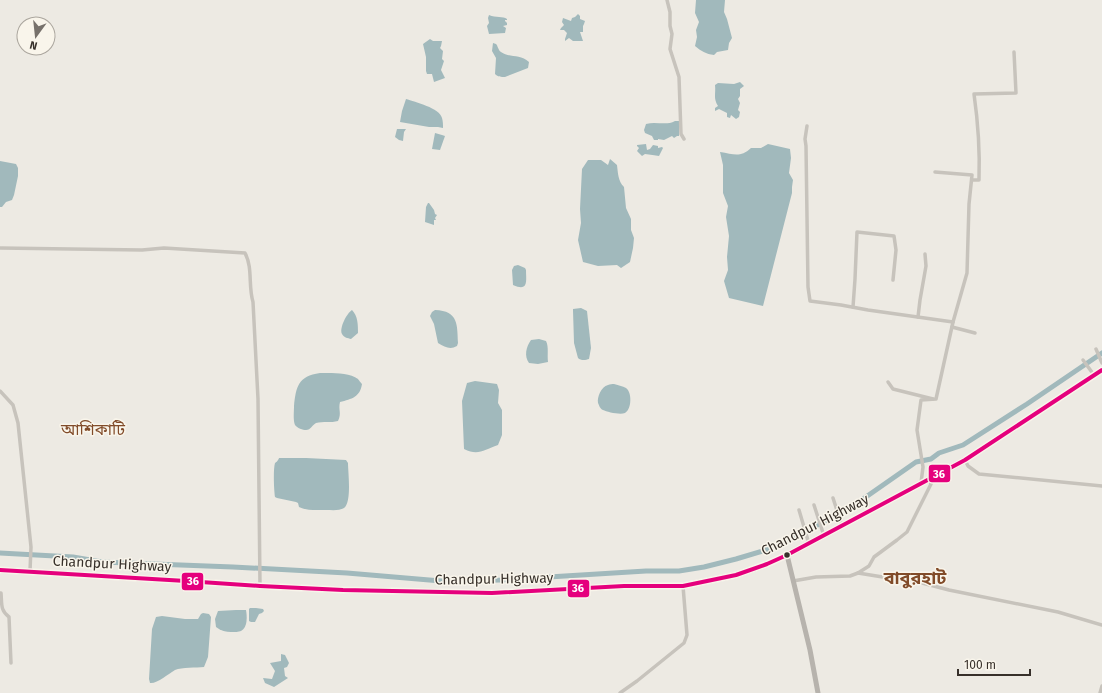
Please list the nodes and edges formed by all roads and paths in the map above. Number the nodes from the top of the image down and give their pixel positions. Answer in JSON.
{"nodes":[{"id":1,"x":667,"y":0,"type":"edge"},
{"id":2,"x":1014,"y":52,"type":"dead end"},
{"id":3,"x":807,"y":126,"type":"dead end"},
{"id":4,"x":684,"y":139,"type":"dead end"},
{"id":5,"x":935,"y":172,"type":"dead end"},
{"id":6,"x":972,"y":180,"type":"junction"},
{"id":7,"x":0,"y":248,"type":"edge"},
{"id":8,"x":925,"y":254,"type":"dead end"},
{"id":9,"x":893,"y":280,"type":"dead end"},
{"id":10,"x":853,"y":307,"type":"junction"},
{"id":11,"x":918,"y":317,"type":"junction"},
{"id":12,"x":953,"y":322,"type":"junction"},
{"id":13,"x":952,"y":327,"type":"junction"},
{"id":14,"x":975,"y":333,"type":"dead end"},
{"id":15,"x":1096,"y":349,"type":"dead end"},
{"id":16,"x":1083,"y":360,"type":"dead end"},
{"id":17,"x":1101,"y":362,"type":"edge"},
{"id":18,"x":1102,"y":370,"type":"edge"},
{"id":19,"x":1094,"y":375,"type":"junction"},
{"id":20,"x":888,"y":382,"type":"dead end"},
{"id":21,"x":0,"y":390,"type":"edge"},
{"id":22,"x":936,"y":400,"type":"junction"},
{"id":23,"x":965,"y":460,"type":"junction"},
{"id":24,"x":929,"y":479,"type":"junction"},
{"id":25,"x":921,"y":484,"type":"junction"},
{"id":26,"x":1102,"y":486,"type":"edge"},
{"id":27,"x":833,"y":498,"type":"dead end"},
{"id":28,"x":814,"y":505,"type":"dead end"},
{"id":29,"x":799,"y":510,"type":"dead end"},
{"id":30,"x":842,"y":526,"type":"junction"},
{"id":31,"x":824,"y":536,"type":"junction"},
{"id":32,"x":808,"y":544,"type":"junction"},
{"id":33,"x":787,"y":555,"type":"junction"},
{"id":34,"x":0,"y":570,"type":"edge"},
{"id":35,"x":30,"y":571,"type":"junction"},
{"id":36,"x":858,"y":573,"type":"junction"},
{"id":37,"x":793,"y":581,"type":"junction"},
{"id":38,"x":260,"y":586,"type":"junction"},
{"id":39,"x":683,"y":586,"type":"junction"},
{"id":40,"x":0,"y":593,"type":"edge"},
{"id":41,"x":1102,"y":625,"type":"edge"},
{"id":42,"x":11,"y":663,"type":"dead end"},
{"id":43,"x":1102,"y":686,"type":"edge"},
{"id":44,"x":620,"y":693,"type":"edge"},
{"id":45,"x":818,"y":693,"type":"edge"},
{"id":46,"x":1100,"y":693,"type":"edge"}],
"edges":[{"from":1,"to":4,"type":"street"},
{"from":2,"to":6,"type":"street"},
{"from":3,"to":10,"type":"street"},
{"from":5,"to":6,"type":"street"},
{"from":6,"to":12,"type":"street"},
{"from":7,"to":38,"type":"street"},
{"from":8,"to":11,"type":"street"},
{"from":9,"to":10,"type":"street"},
{"from":10,"to":11,"type":"street"},
{"from":11,"to":12,"type":"street"},
{"from":12,"to":13,"type":"street"},
{"from":13,"to":14,"type":"street"},
{"from":13,"to":22,"type":"street"},
{"from":15,"to":17,"type":"street"},
{"from":16,"to":19,"type":"street"},
{"from":18,"to":19,"type":"main road","name":"Chandpur Highway"},
{"from":19,"to":23,"type":"main road","name":"Chandpur Highway"},
{"from":20,"to":22,"type":"street"},
{"from":21,"to":35,"type":"street"},
{"from":22,"to":25,"type":"street"},
{"from":23,"to":24,"type":"main road","name":"Chandpur Highway"},
{"from":23,"to":26,"type":"street"},
{"from":24,"to":25,"type":"main road","name":"Chandpur Highway"},
{"from":24,"to":36,"type":"street"},
{"from":25,"to":30,"type":"main road","name":"Chandpur Highway"},
{"from":27,"to":30,"type":"street"},
{"from":28,"to":31,"type":"street"},
{"from":29,"to":32,"type":"street"},
{"from":30,"to":31,"type":"main road","name":"Chandpur Highway"},
{"from":31,"to":32,"type":"main road","name":"Chandpur Highway"},
{"from":32,"to":33,"type":"main road","name":"Chandpur Highway"},
{"from":33,"to":37,"type":"main road"},
{"from":33,"to":39,"type":"main road","name":"Chandpur Highway"},
{"from":34,"to":35,"type":"main road","name":"Chandpur Highway"},
{"from":35,"to":38,"type":"main road","name":"Chandpur Highway"},
{"from":36,"to":37,"type":"street"},
{"from":36,"to":41,"type":"street"},
{"from":37,"to":45,"type":"main road"},
{"from":38,"to":39,"type":"main road","name":"Chandpur Highway"},
{"from":39,"to":44,"type":"street"},
{"from":40,"to":42,"type":"street"},
{"from":43,"to":46,"type":"street"}]}
